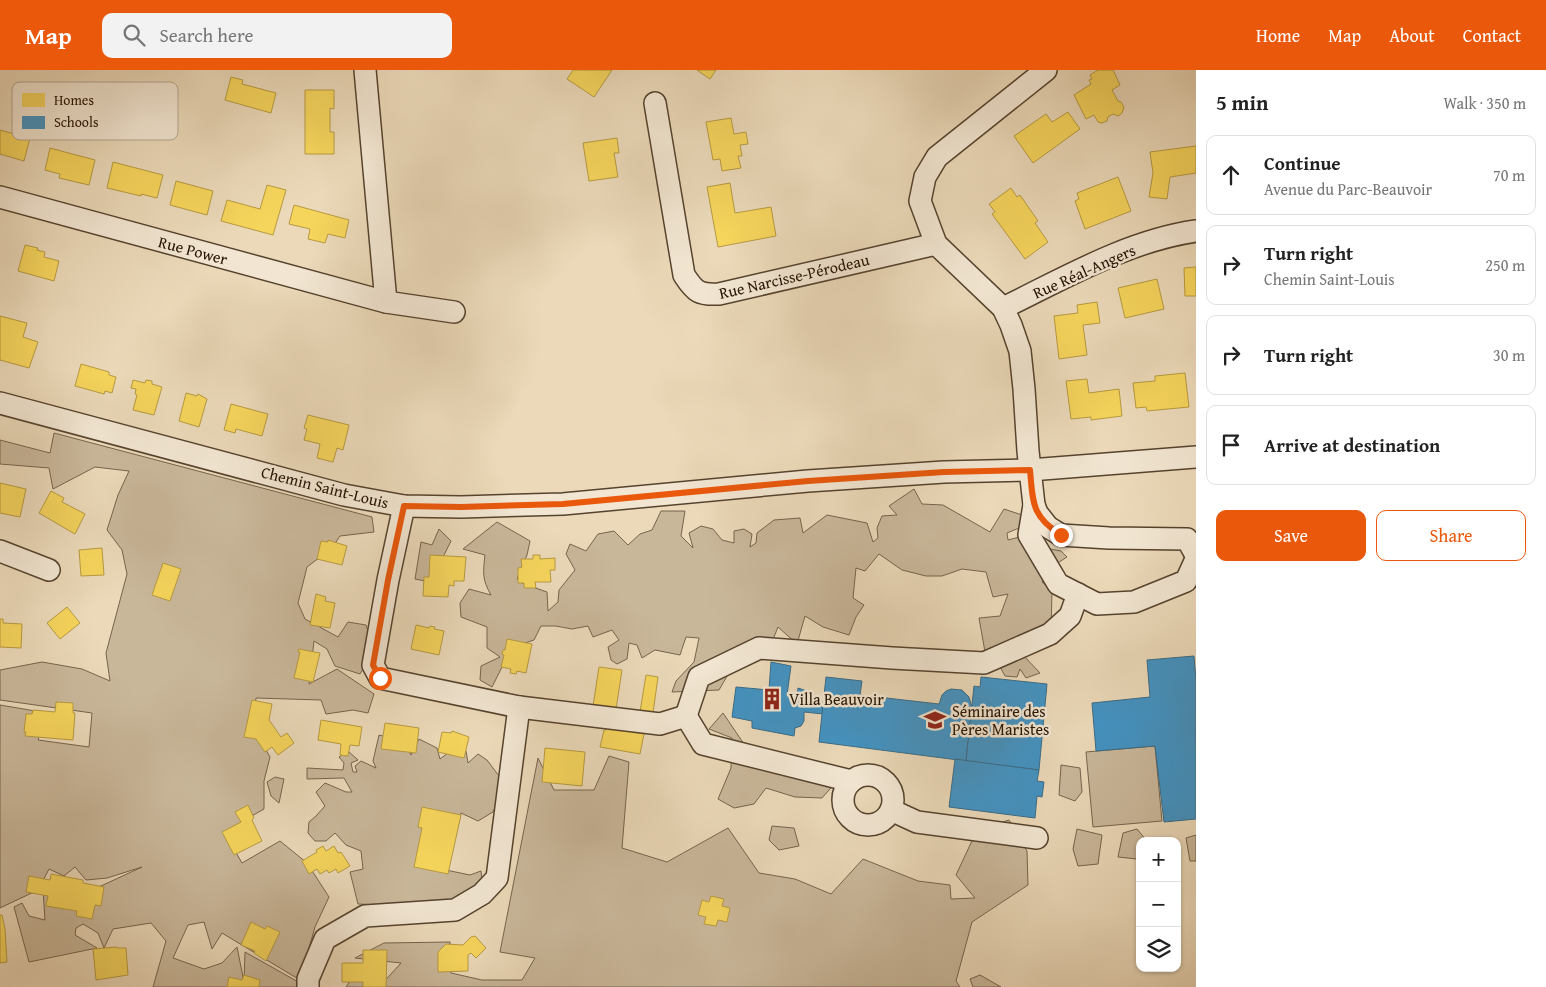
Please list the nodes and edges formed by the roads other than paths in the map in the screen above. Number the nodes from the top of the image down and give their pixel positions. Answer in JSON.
{"nodes":[{"id":1,"x":365,"y":70,"type":"edge"},
{"id":2,"x":1046,"y":70,"type":"edge"},
{"id":3,"x":655,"y":103,"type":"dead end"},
{"id":4,"x":0,"y":197,"type":"edge"},
{"id":5,"x":1196,"y":231,"type":"edge"},
{"id":6,"x":936,"y":244,"type":"junction"},
{"id":7,"x":386,"y":302,"type":"junction"},
{"id":8,"x":1003,"y":308,"type":"junction"},
{"id":9,"x":454,"y":312,"type":"dead end"},
{"id":10,"x":0,"y":403,"type":"edge"},
{"id":11,"x":1196,"y":457,"type":"edge"},
{"id":12,"x":1030,"y":470,"type":"junction"},
{"id":13,"x":1034,"y":505,"type":"junction"},
{"id":14,"x":404,"y":506,"type":"junction"},
{"id":15,"x":0,"y":551,"type":"edge"},
{"id":16,"x":1196,"y":557,"type":"edge"},
{"id":17,"x":49,"y":570,"type":"dead end"},
{"id":18,"x":1078,"y":594,"type":"junction"},
{"id":19,"x":519,"y":707,"type":"junction"},
{"id":20,"x":686,"y":716,"type":"junction"},
{"id":21,"x":851,"y":781,"type":"junction"},
{"id":22,"x":890,"y":810,"type":"junction"},
{"id":23,"x":1037,"y":838,"type":"dead end"},
{"id":24,"x":308,"y":987,"type":"edge"}],
"edges":[{"from":1,"to":7,"type":"street"},
{"from":2,"to":6,"type":"street"},
{"from":3,"to":6,"type":"street","name":"Rue Narcisse-Pérodeau"},
{"from":4,"to":7,"type":"street","name":"Rue Power"},
{"from":5,"to":8,"type":"street","name":"Rue Réal-Angers"},
{"from":6,"to":8,"type":"street"},
{"from":7,"to":9,"type":"street","name":"Rue Power"},
{"from":8,"to":12,"type":"street"},
{"from":10,"to":14,"type":"street","name":"Chemin Saint-Louis"},
{"from":11,"to":12,"type":"street","name":"Chemin Saint-Louis"},
{"from":12,"to":13,"type":"street"},
{"from":12,"to":14,"type":"street","name":"Chemin Saint-Louis"},
{"from":13,"to":16,"type":"street"},
{"from":13,"to":18,"type":"street"},
{"from":14,"to":19,"type":"street"},
{"from":15,"to":17,"type":"street"},
{"from":16,"to":18,"type":"street"},
{"from":18,"to":20,"type":"street"},
{"from":19,"to":20,"type":"street"},
{"from":19,"to":24,"type":"street"},
{"from":20,"to":21,"type":"street"},
{"from":21,"to":22,"type":"street"},
{"from":21,"to":22,"type":"street"},
{"from":22,"to":23,"type":"street"}]}
